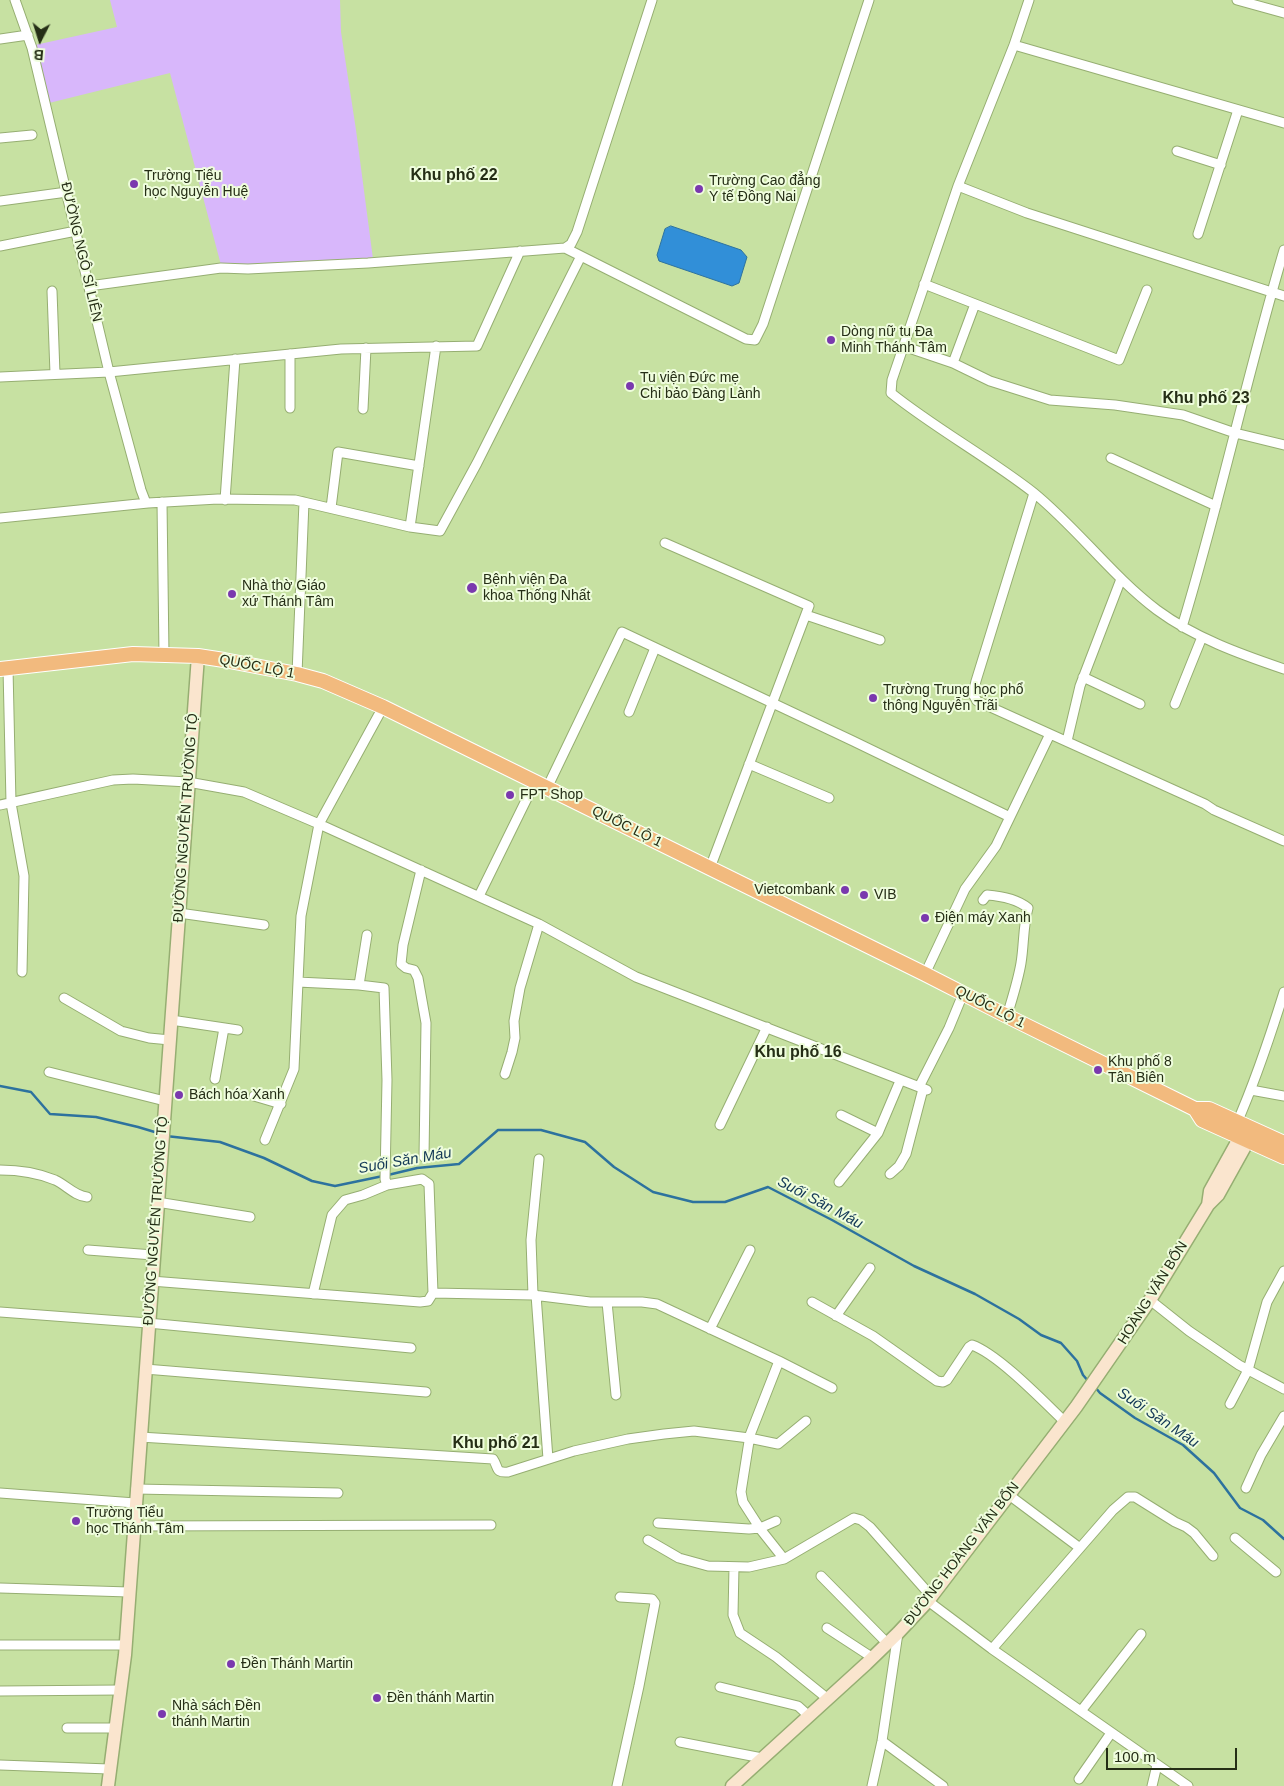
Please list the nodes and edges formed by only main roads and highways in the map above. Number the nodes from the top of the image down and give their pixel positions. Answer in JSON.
{"nodes":[{"id":1,"x":198,"y":656,"type":"junction"},
{"id":2,"x":4,"y":669,"type":"edge"},
{"id":3,"x":1242,"y":1131,"type":"junction"},
{"id":4,"x":1284,"y":1143,"type":"edge"},
{"id":5,"x":1284,"y":1156,"type":"edge"},
{"id":6,"x":1092,"y":1385,"type":"joint"},
{"id":7,"x":108,"y":1786,"type":"edge"},
{"id":8,"x":732,"y":1786,"type":"edge"}],
"edges":[{"from":1,"to":2,"type":"highway","name":"QUỐC LỘ 1"},
{"from":1,"to":3,"type":"highway","name":"QUỐC LỘ 1"},
{"from":1,"to":7,"type":"main road","name":"ĐƯỜNG NGUYỄN TRƯỜNG TỘ"},
{"from":3,"to":4,"type":"highway","name":"QUỐC LỘ 1"},
{"from":3,"to":5,"type":"highway","name":"QUỐC LỘ 1"},
{"from":3,"to":6,"type":"main road","name":"HOÀNG VĂN BỔN"},
{"from":6,"to":8,"type":"main road","name":"ĐƯỜNG HOÀNG VĂN BỔN"}]}
